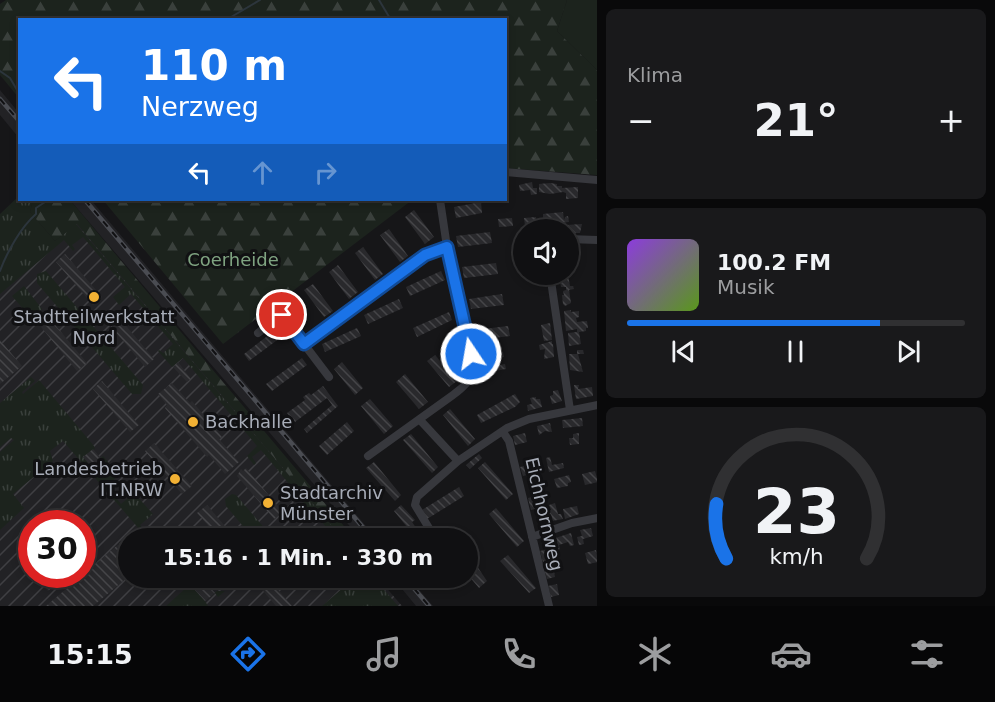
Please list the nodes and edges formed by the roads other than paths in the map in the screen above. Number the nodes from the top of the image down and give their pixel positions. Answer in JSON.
{"nodes":[{"id":1,"x":507,"y":172,"type":"edge"},
{"id":2,"x":597,"y":180,"type":"edge"},
{"id":3,"x":440,"y":201,"type":"edge"},
{"id":4,"x":579,"y":239,"type":"edge"},
{"id":5,"x":597,"y":240,"type":"edge"},
{"id":6,"x":447,"y":247,"type":"junction"},
{"id":7,"x":552,"y":285,"type":"edge"},
{"id":8,"x":258,"y":333,"type":"dead end"},
{"id":9,"x":304,"y":344,"type":"junction"},
{"id":10,"x":329,"y":377,"type":"dead end"},
{"id":11,"x":597,"y":405,"type":"edge"},
{"id":12,"x":570,"y":410,"type":"junction"},
{"id":13,"x":420,"y":420,"type":"junction"},
{"id":14,"x":503,"y":432,"type":"junction"},
{"id":15,"x":368,"y":456,"type":"dead end"},
{"id":16,"x":458,"y":461,"type":"junction"},
{"id":17,"x":597,"y":518,"type":"edge"},
{"id":18,"x":429,"y":528,"type":"edge"},
{"id":19,"x":532,"y":537,"type":"junction"},
{"id":20,"x":549,"y":606,"type":"edge"}],
"edges":[{"from":1,"to":2,"type":"street"},
{"from":3,"to":6,"type":"street"},
{"from":4,"to":5,"type":"street"},
{"from":6,"to":9,"type":"street"},
{"from":6,"to":13,"type":"street"},
{"from":7,"to":12,"type":"street"},
{"from":8,"to":9,"type":"street"},
{"from":9,"to":10,"type":"street"},
{"from":11,"to":12,"type":"street"},
{"from":12,"to":14,"type":"street"},
{"from":13,"to":15,"type":"street"},
{"from":13,"to":16,"type":"street"},
{"from":14,"to":16,"type":"street"},
{"from":14,"to":19,"type":"street","name":"Eichhornweg"},
{"from":16,"to":18,"type":"street"},
{"from":17,"to":19,"type":"street"},
{"from":19,"to":20,"type":"street","name":"Eichhornweg"}]}
